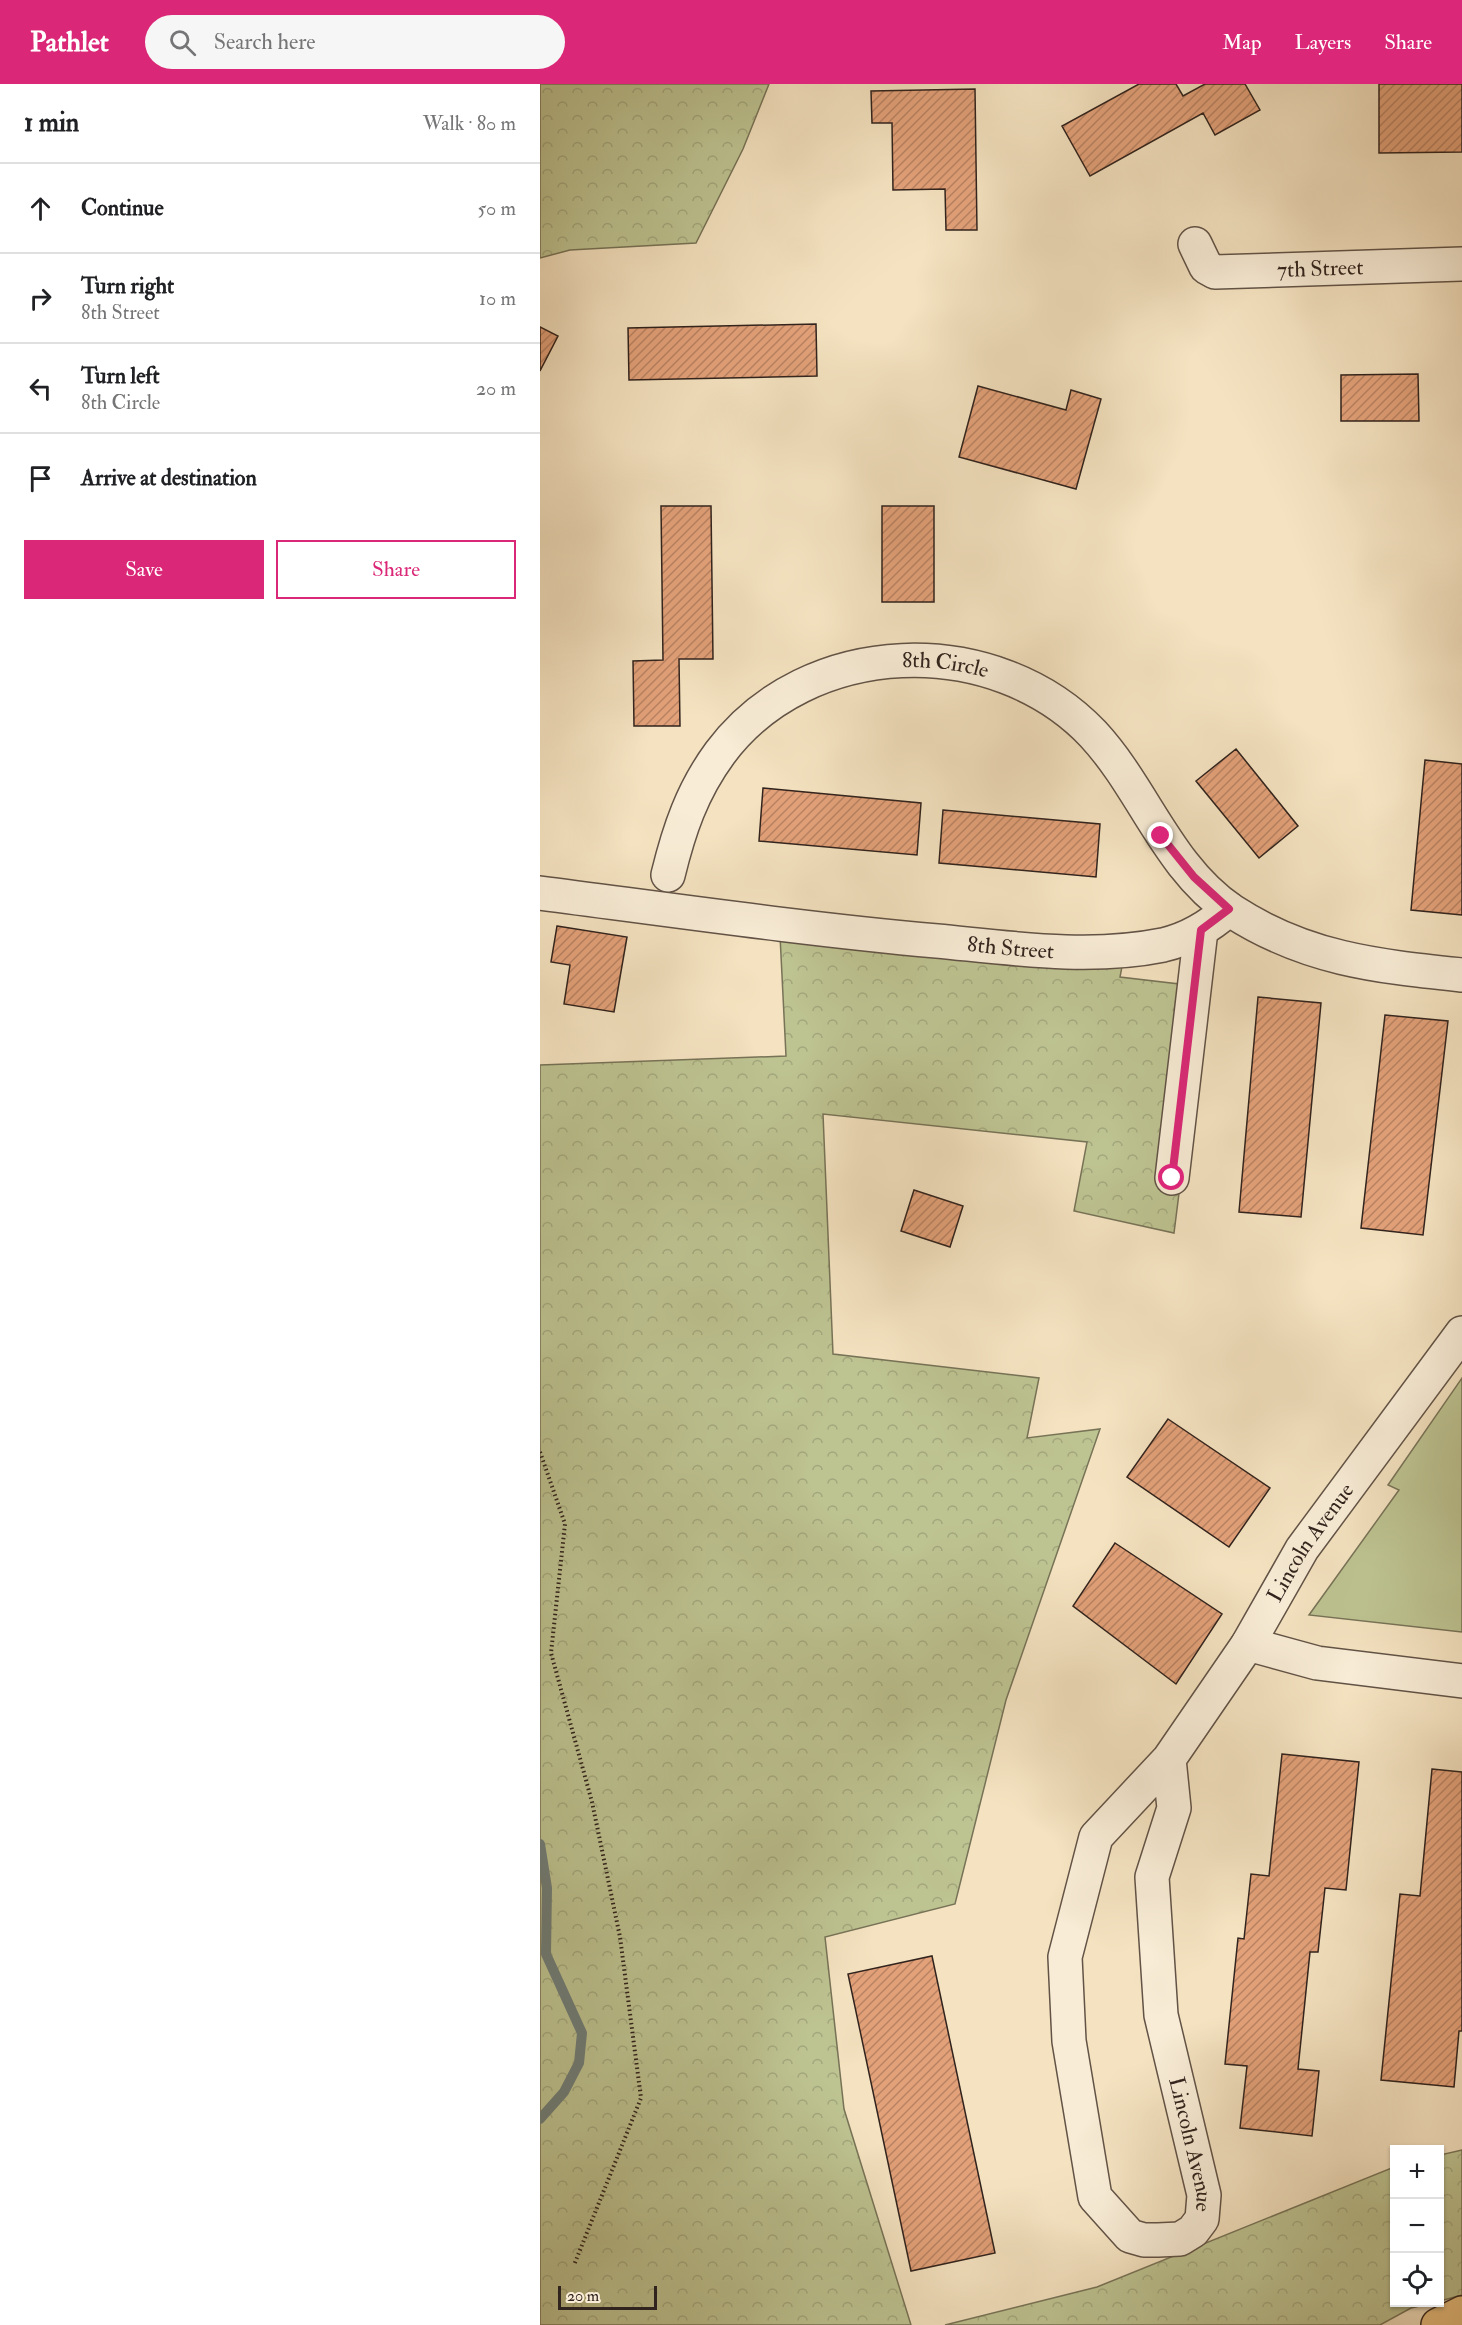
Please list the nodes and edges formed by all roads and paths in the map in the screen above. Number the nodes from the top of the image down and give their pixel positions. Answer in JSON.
{"nodes":[{"id":1,"x":1195,"y":244,"type":"dead end"},
{"id":2,"x":1462,"y":264,"type":"edge"},
{"id":3,"x":668,"y":875,"type":"dead end"},
{"id":4,"x":540,"y":893,"type":"edge"},
{"id":5,"x":1229,"y":909,"type":"junction"},
{"id":6,"x":1201,"y":930,"type":"junction"},
{"id":7,"x":1462,"y":975,"type":"edge"},
{"id":8,"x":1172,"y":1178,"type":"dead end"},
{"id":9,"x":1462,"y":1333,"type":"edge"},
{"id":10,"x":540,"y":1452,"type":"edge"},
{"id":11,"x":1248,"y":1644,"type":"junction"},
{"id":12,"x":1462,"y":1681,"type":"edge"},
{"id":13,"x":1169,"y":1759,"type":"junction"},
{"id":14,"x":574,"y":2265,"type":"dead end"},
{"id":15,"x":1462,"y":2313,"type":"edge"},
{"id":16,"x":1438,"y":2325,"type":"edge"}],
"edges":[{"from":1,"to":2,"type":"street","name":"7th Street"},
{"from":3,"to":5,"type":"street","name":"8th Circle"},
{"from":4,"to":6,"type":"street","name":"8th Street"},
{"from":5,"to":6,"type":"street","name":"8th Street"},
{"from":5,"to":7,"type":"street"},
{"from":6,"to":8,"type":"street"},
{"from":9,"to":11,"type":"street","name":"Lincoln Avenue"},
{"from":10,"to":14,"type":"path"},
{"from":11,"to":12,"type":"street"},
{"from":11,"to":13,"type":"street","name":"Lincoln Avenue"},
{"from":13,"to":13,"type":"street","name":"Lincoln Avenue"},
{"from":15,"to":16,"type":"highway"}]}
